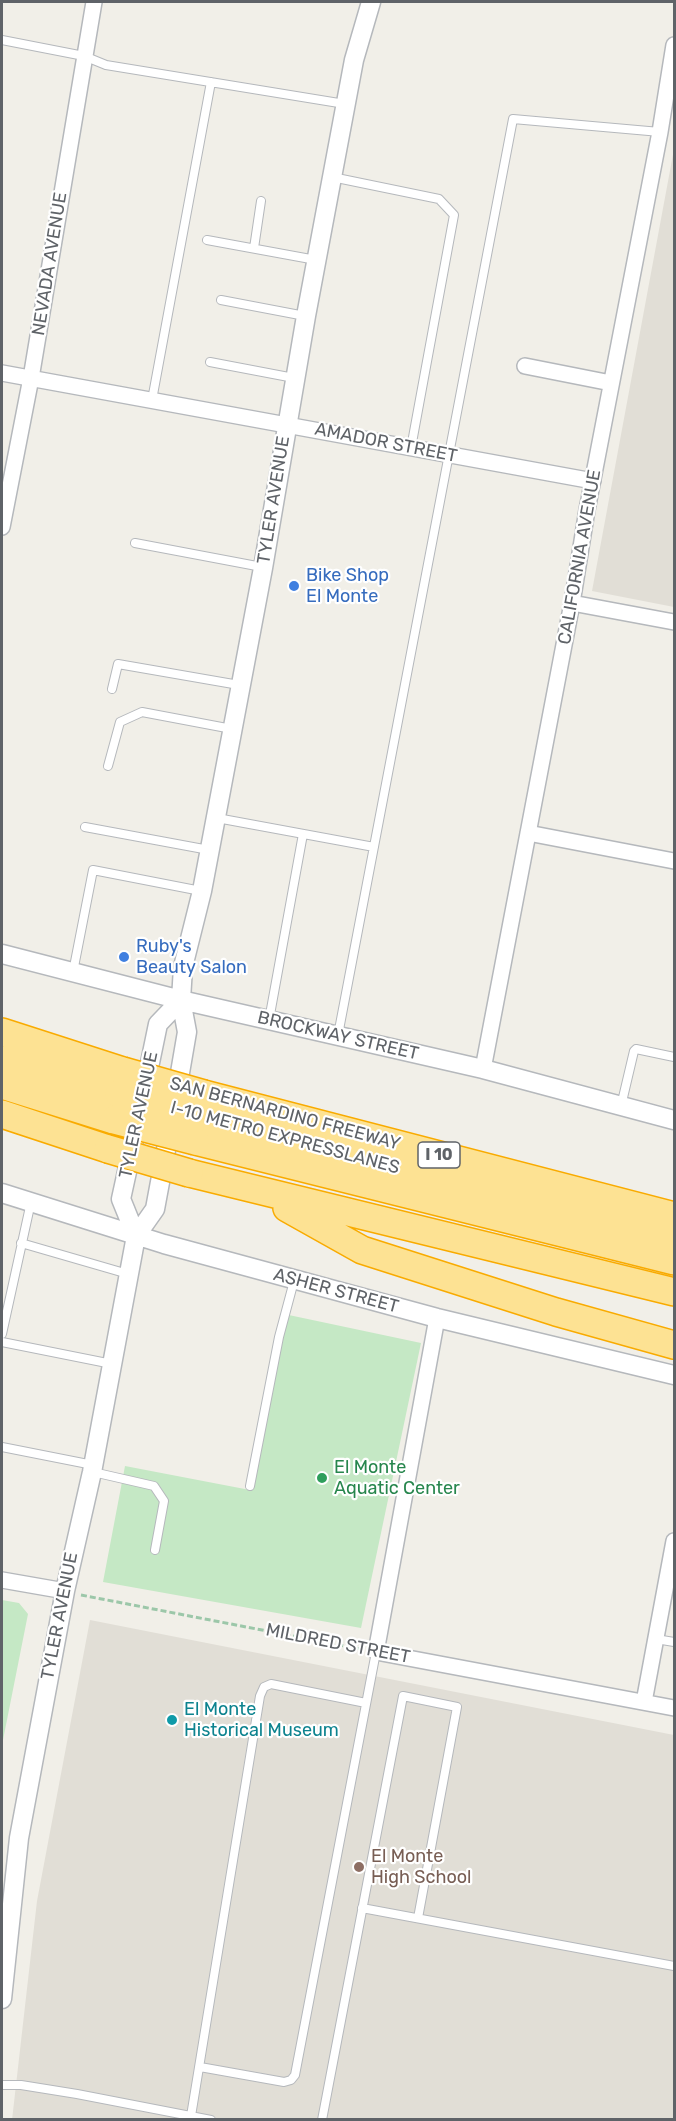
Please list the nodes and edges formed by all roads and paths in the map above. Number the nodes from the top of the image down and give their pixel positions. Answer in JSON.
{"nodes":[{"id":1,"x":94,"y":2,"type":"edge"},
{"id":2,"x":371,"y":2,"type":"edge"},
{"id":3,"x":2,"y":40,"type":"edge"},
{"id":4,"x":675,"y":45,"type":"edge"},
{"id":5,"x":84,"y":56,"type":"junction"},
{"id":6,"x":211,"y":82,"type":"junction"},
{"id":7,"x":345,"y":104,"type":"junction"},
{"id":8,"x":660,"y":132,"type":"junction"},
{"id":9,"x":332,"y":177,"type":"junction"},
{"id":10,"x":261,"y":201,"type":"dead end"},
{"id":11,"x":207,"y":240,"type":"dead end"},
{"id":12,"x":254,"y":248,"type":"junction"},
{"id":13,"x":316,"y":260,"type":"junction"},
{"id":14,"x":221,"y":300,"type":"dead end"},
{"id":15,"x":306,"y":316,"type":"junction"},
{"id":16,"x":210,"y":362,"type":"dead end"},
{"id":17,"x":525,"y":366,"type":"dead end"},
{"id":18,"x":2,"y":373,"type":"edge"},
{"id":19,"x":31,"y":378,"type":"junction"},
{"id":20,"x":296,"y":378,"type":"junction"},
{"id":21,"x":611,"y":383,"type":"junction"},
{"id":22,"x":152,"y":400,"type":"junction"},
{"id":23,"x":287,"y":425,"type":"junction"},
{"id":24,"x":411,"y":448,"type":"junction"},
{"id":25,"x":448,"y":455,"type":"junction"},
{"id":26,"x":593,"y":481,"type":"junction"},
{"id":27,"x":2,"y":527,"type":"edge"},
{"id":28,"x":135,"y":543,"type":"dead end"},
{"id":29,"x":263,"y":568,"type":"junction"},
{"id":30,"x":572,"y":603,"type":"junction"},
{"id":31,"x":675,"y":622,"type":"edge"},
{"id":32,"x":241,"y":685,"type":"junction"},
{"id":33,"x":112,"y":689,"type":"dead end"},
{"id":34,"x":232,"y":729,"type":"junction"},
{"id":35,"x":108,"y":766,"type":"dead end"},
{"id":36,"x":216,"y":818,"type":"junction"},
{"id":37,"x":85,"y":827,"type":"dead end"},
{"id":38,"x":528,"y":833,"type":"junction"},
{"id":39,"x":303,"y":834,"type":"junction"},
{"id":40,"x":374,"y":847,"type":"junction"},
{"id":41,"x":209,"y":850,"type":"junction"},
{"id":42,"x":675,"y":861,"type":"edge"},
{"id":43,"x":202,"y":891,"type":"junction"},
{"id":44,"x":2,"y":954,"type":"edge"},
{"id":45,"x":73,"y":974,"type":"junction"},
{"id":46,"x":181,"y":1000,"type":"junction"},
{"id":47,"x":269,"y":1020,"type":"junction"},
{"id":48,"x":2,"y":1032,"type":"edge"},
{"id":49,"x":338,"y":1035,"type":"junction"},
{"id":50,"x":675,"y":1056,"type":"edge"},
{"id":51,"x":2,"y":1059,"type":"edge"},
{"id":52,"x":483,"y":1069,"type":"junction"},
{"id":53,"x":2,"y":1085,"type":"edge"},
{"id":54,"x":118,"y":1095,"type":"junction"},
{"id":55,"x":621,"y":1106,"type":"junction"},
{"id":56,"x":2,"y":1114,"type":"edge"},
{"id":57,"x":199,"y":1117,"type":"junction"},
{"id":58,"x":675,"y":1120,"type":"edge"},
{"id":59,"x":257,"y":1191,"type":"junction"},
{"id":60,"x":2,"y":1192,"type":"edge"},
{"id":61,"x":31,"y":1202,"type":"junction"},
{"id":62,"x":675,"y":1216,"type":"edge"},
{"id":63,"x":136,"y":1236,"type":"junction"},
{"id":64,"x":675,"y":1238,"type":"edge"},
{"id":65,"x":21,"y":1243,"type":"junction"},
{"id":66,"x":675,"y":1262,"type":"edge"},
{"id":67,"x":129,"y":1274,"type":"junction"},
{"id":68,"x":294,"y":1279,"type":"junction"},
{"id":69,"x":675,"y":1293,"type":"edge"},
{"id":70,"x":437,"y":1318,"type":"junction"},
{"id":71,"x":2,"y":1334,"type":"edge"},
{"id":72,"x":2,"y":1342,"type":"edge"},
{"id":73,"x":675,"y":1345,"type":"edge"},
{"id":74,"x":112,"y":1364,"type":"junction"},
{"id":75,"x":675,"y":1375,"type":"edge"},
{"id":76,"x":2,"y":1448,"type":"edge"},
{"id":77,"x":92,"y":1468,"type":"junction"},
{"id":78,"x":250,"y":1486,"type":"dead end"},
{"id":79,"x":675,"y":1541,"type":"edge"},
{"id":80,"x":155,"y":1550,"type":"dead end"},
{"id":81,"x":2,"y":1580,"type":"edge"},
{"id":82,"x":65,"y":1591,"type":"junction"},
{"id":83,"x":656,"y":1639,"type":"junction"},
{"id":84,"x":675,"y":1642,"type":"edge"},
{"id":85,"x":376,"y":1652,"type":"junction"},
{"id":86,"x":644,"y":1702,"type":"junction"},
{"id":87,"x":366,"y":1703,"type":"junction"},
{"id":88,"x":675,"y":1708,"type":"edge"},
{"id":89,"x":362,"y":1908,"type":"junction"},
{"id":90,"x":418,"y":1918,"type":"junction"},
{"id":91,"x":675,"y":1966,"type":"edge"},
{"id":92,"x":2,"y":1999,"type":"edge"},
{"id":93,"x":200,"y":2067,"type":"junction"},
{"id":94,"x":2,"y":2085,"type":"edge"},
{"id":95,"x":191,"y":2116,"type":"junction"},
{"id":96,"x":211,"y":2120,"type":"edge"},
{"id":97,"x":322,"y":2120,"type":"edge"}],
"edges":[{"from":1,"to":5,"type":"street","name":"NEVADA AVENUE"},
{"from":2,"to":7,"type":"street","name":"TYLER AVENUE"},
{"from":3,"to":5,"type":"lane"},
{"from":4,"to":8,"type":"street","name":"CALIFORNIA AVENUE"},
{"from":5,"to":6,"type":"lane"},
{"from":5,"to":19,"type":"street","name":"NEVADA AVENUE"},
{"from":6,"to":7,"type":"lane"},
{"from":6,"to":22,"type":"lane"},
{"from":7,"to":9,"type":"street","name":"TYLER AVENUE"},
{"from":8,"to":21,"type":"street","name":"CALIFORNIA AVENUE"},
{"from":8,"to":25,"type":"lane"},
{"from":9,"to":13,"type":"street","name":"TYLER AVENUE"},
{"from":9,"to":24,"type":"lane"},
{"from":10,"to":12,"type":"lane"},
{"from":11,"to":12,"type":"lane"},
{"from":12,"to":13,"type":"lane"},
{"from":13,"to":15,"type":"street","name":"TYLER AVENUE"},
{"from":14,"to":15,"type":"lane"},
{"from":15,"to":20,"type":"street","name":"TYLER AVENUE"},
{"from":16,"to":20,"type":"lane"},
{"from":17,"to":21,"type":"street"},
{"from":18,"to":19,"type":"street","name":"AMADOR STREET"},
{"from":19,"to":22,"type":"street","name":"AMADOR STREET"},
{"from":19,"to":27,"type":"street","name":"NEVADA AVENUE"},
{"from":20,"to":23,"type":"street","name":"TYLER AVENUE"},
{"from":21,"to":26,"type":"street","name":"CALIFORNIA AVENUE"},
{"from":22,"to":23,"type":"street","name":"AMADOR STREET"},
{"from":23,"to":24,"type":"street","name":"AMADOR STREET"},
{"from":23,"to":29,"type":"street","name":"TYLER AVENUE"},
{"from":24,"to":25,"type":"street","name":"AMADOR STREET"},
{"from":25,"to":26,"type":"street","name":"AMADOR STREET"},
{"from":25,"to":40,"type":"lane"},
{"from":26,"to":30,"type":"street","name":"CALIFORNIA AVENUE"},
{"from":28,"to":29,"type":"lane"},
{"from":29,"to":32,"type":"street","name":"TYLER AVENUE"},
{"from":30,"to":31,"type":"street"},
{"from":30,"to":38,"type":"street","name":"CALIFORNIA AVENUE"},
{"from":32,"to":33,"type":"lane"},
{"from":32,"to":34,"type":"street","name":"TYLER AVENUE"},
{"from":34,"to":35,"type":"lane"},
{"from":34,"to":36,"type":"street","name":"TYLER AVENUE"},
{"from":36,"to":39,"type":"lane"},
{"from":36,"to":41,"type":"street","name":"TYLER AVENUE"},
{"from":37,"to":41,"type":"lane"},
{"from":38,"to":42,"type":"street"},
{"from":38,"to":52,"type":"street","name":"CALIFORNIA AVENUE"},
{"from":39,"to":40,"type":"lane"},
{"from":39,"to":47,"type":"lane"},
{"from":40,"to":49,"type":"lane"},
{"from":41,"to":43,"type":"street","name":"TYLER AVENUE"},
{"from":43,"to":45,"type":"lane"},
{"from":43,"to":46,"type":"street","name":"TYLER AVENUE"},
{"from":44,"to":45,"type":"street","name":"BROCKWAY STREET"},
{"from":45,"to":46,"type":"street","name":"BROCKWAY STREET"},
{"from":46,"to":47,"type":"street","name":"BROCKWAY STREET"},
{"from":46,"to":63,"type":"street","name":"TYLER AVENUE"},
{"from":46,"to":63,"type":"street","name":"TYLER AVENUE"},
{"from":47,"to":49,"type":"street","name":"BROCKWAY STREET"},
{"from":48,"to":54,"type":"highway","name":"SAN BERNARDINO FREEWAY","number":"I 10"},
{"from":49,"to":52,"type":"street","name":"BROCKWAY STREET"},
{"from":50,"to":55,"type":"lane"},
{"from":51,"to":54,"type":"highway","name":"I-10 METRO EXPRESSLANES"},
{"from":52,"to":55,"type":"street","name":"BROCKWAY STREET"},
{"from":53,"to":54,"type":"highway","name":"I-10 METRO EXPRESSLANES"},
{"from":54,"to":57,"type":"highway","name":"SAN BERNARDINO FREEWAY","number":"I 10","bridge":true},
{"from":54,"to":57,"type":"highway","name":"I-10 METRO EXPRESSLANES","bridge":true},
{"from":55,"to":58,"type":"street","name":"BROCKWAY STREET"},
{"from":56,"to":59,"type":"highway","bridge":true},
{"from":57,"to":62,"type":"highway","name":"SAN BERNARDINO FREEWAY","number":"I 10"},
{"from":57,"to":64,"type":"highway","name":"I-10 METRO EXPRESSLANES"},
{"from":57,"to":66,"type":"highway","name":"I-10 METRO EXPRESSLANES"},
{"from":59,"to":69,"type":"highway"},
{"from":59,"to":73,"type":"highway"},
{"from":60,"to":61,"type":"street","name":"ASHER STREET"},
{"from":61,"to":63,"type":"street","name":"ASHER STREET"},
{"from":61,"to":65,"type":"lane"},
{"from":63,"to":67,"type":"street","name":"TYLER AVENUE"},
{"from":63,"to":68,"type":"street","name":"ASHER STREET"},
{"from":65,"to":67,"type":"lane"},
{"from":65,"to":71,"type":"lane"},
{"from":67,"to":74,"type":"street","name":"TYLER AVENUE"},
{"from":68,"to":70,"type":"street","name":"ASHER STREET"},
{"from":68,"to":78,"type":"lane"},
{"from":70,"to":75,"type":"street","name":"ASHER STREET"},
{"from":70,"to":85,"type":"street"},
{"from":72,"to":74,"type":"lane"},
{"from":74,"to":77,"type":"street","name":"TYLER AVENUE"},
{"from":76,"to":77,"type":"lane"},
{"from":77,"to":80,"type":"lane"},
{"from":77,"to":82,"type":"street","name":"TYLER AVENUE"},
{"from":79,"to":83,"type":"street"},
{"from":81,"to":82,"type":"street"},
{"from":82,"to":85,"type":"path","name":"MILDRED STREET"},
{"from":82,"to":92,"type":"street","name":"TYLER AVENUE"},
{"from":83,"to":84,"type":"lane"},
{"from":83,"to":86,"type":"street"},
{"from":85,"to":86,"type":"street","name":"MILDRED STREET"},
{"from":85,"to":87,"type":"lane"},
{"from":86,"to":88,"type":"street","name":"MILDRED STREET"},
{"from":87,"to":93,"type":"lane"},
{"from":87,"to":93,"type":"lane"},
{"from":89,"to":90,"type":"lane"},
{"from":89,"to":90,"type":"lane"},
{"from":89,"to":97,"type":"lane"},
{"from":90,"to":91,"type":"lane"},
{"from":93,"to":95,"type":"lane"},
{"from":94,"to":95,"type":"lane"},
{"from":95,"to":96,"type":"lane"}]}
